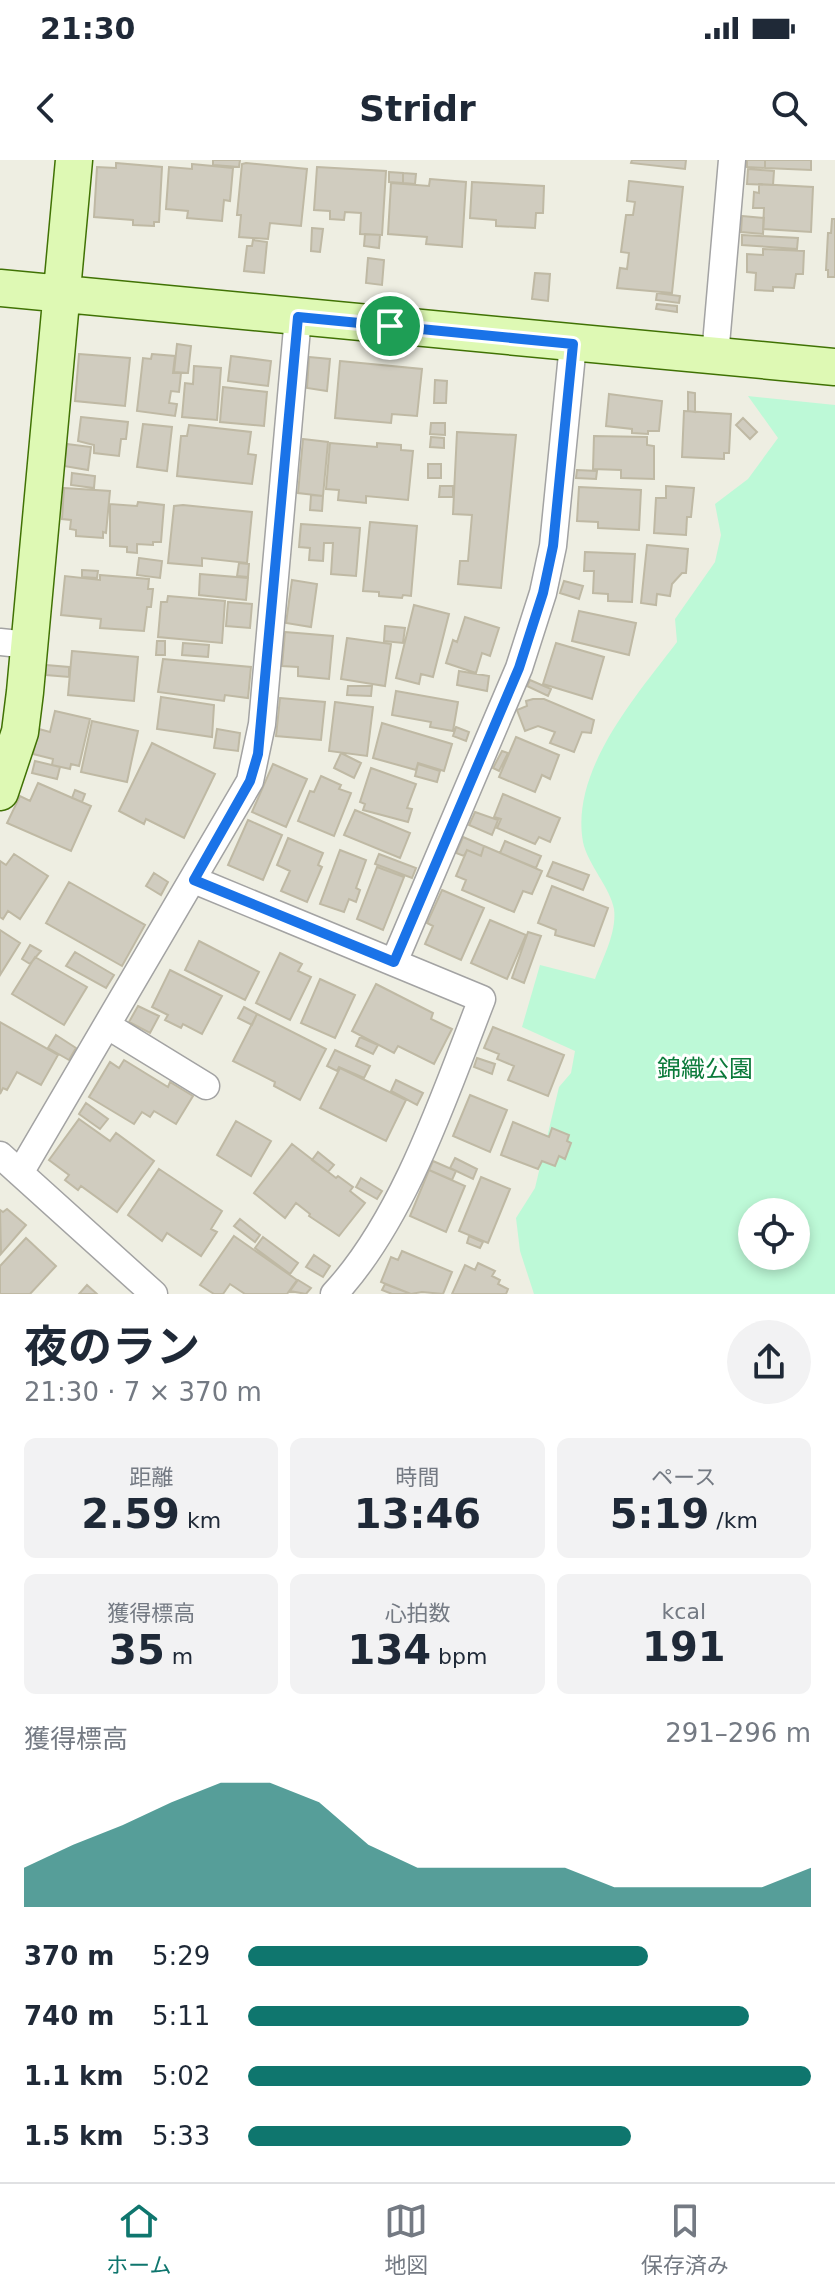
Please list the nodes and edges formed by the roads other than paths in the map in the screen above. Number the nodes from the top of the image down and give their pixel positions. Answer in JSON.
{"nodes":[{"id":1,"x":74,"y":160,"type":"edge"},
{"id":2,"x":732,"y":160,"type":"edge"},
{"id":3,"x":0,"y":288,"type":"edge"},
{"id":4,"x":61,"y":294,"type":"junction"},
{"id":5,"x":298,"y":317,"type":"junction"},
{"id":6,"x":573,"y":344,"type":"junction"},
{"id":7,"x":715,"y":356,"type":"junction"},
{"id":8,"x":835,"y":367,"type":"edge"},
{"id":9,"x":14,"y":643,"type":"edge"},
{"id":10,"x":0,"y":792,"type":"edge"},
{"id":11,"x":194,"y":880,"type":"junction"},
{"id":12,"x":394,"y":962,"type":"junction"},
{"id":13,"x":108,"y":1026,"type":"junction"},
{"id":14,"x":206,"y":1086,"type":"dead end"},
{"id":15,"x":0,"y":1155,"type":"edge"},
{"id":16,"x":20,"y":1173,"type":"junction"},
{"id":17,"x":343,"y":1292,"type":"edge"},
{"id":18,"x":154,"y":1294,"type":"edge"}],
"edges":[{"from":1,"to":4,"type":"street"},
{"from":2,"to":7,"type":"street"},
{"from":3,"to":4,"type":"street"},
{"from":4,"to":5,"type":"street"},
{"from":4,"to":9,"type":"street"},
{"from":5,"to":6,"type":"street"},
{"from":5,"to":11,"type":"street"},
{"from":6,"to":7,"type":"street"},
{"from":6,"to":12,"type":"street"},
{"from":7,"to":8,"type":"street"},
{"from":9,"to":10,"type":"street"},
{"from":11,"to":12,"type":"street"},
{"from":11,"to":13,"type":"street"},
{"from":12,"to":17,"type":"street"},
{"from":13,"to":14,"type":"street"},
{"from":13,"to":16,"type":"street"},
{"from":15,"to":16,"type":"street"},
{"from":16,"to":18,"type":"street"}]}
